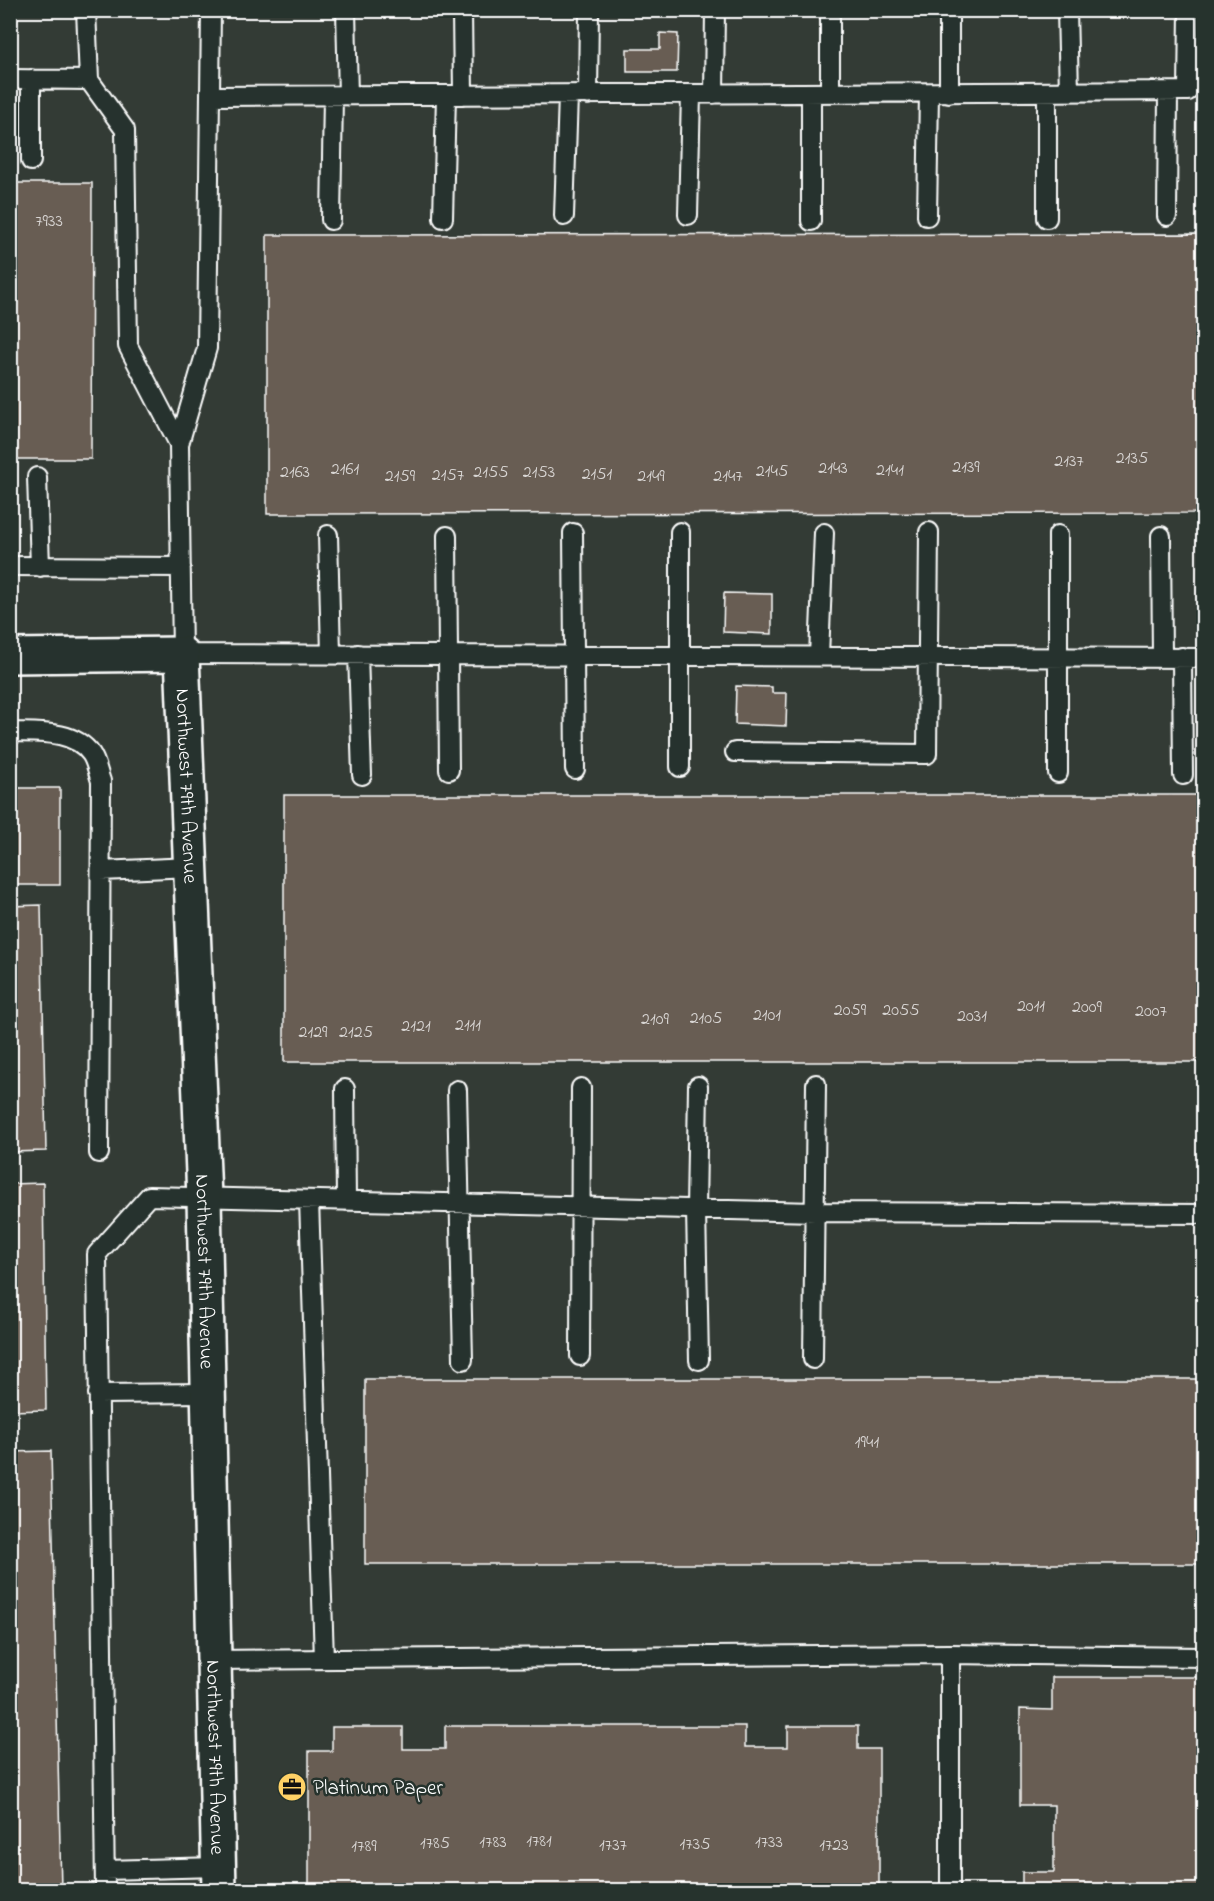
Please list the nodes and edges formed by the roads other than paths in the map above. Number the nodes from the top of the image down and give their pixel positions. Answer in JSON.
{"nodes":[{"id":1,"x":86,"y":10,"type":"edge"},
{"id":2,"x":211,"y":10,"type":"edge"},
{"id":3,"x":346,"y":10,"type":"edge"},
{"id":4,"x":462,"y":10,"type":"edge"},
{"id":5,"x":589,"y":10,"type":"edge"},
{"id":6,"x":715,"y":10,"type":"edge"},
{"id":7,"x":830,"y":10,"type":"edge"},
{"id":8,"x":949,"y":10,"type":"edge"},
{"id":9,"x":1067,"y":10,"type":"edge"},
{"id":10,"x":1189,"y":10,"type":"edge"},
{"id":11,"x":10,"y":79,"type":"edge"},
{"id":12,"x":31,"y":79,"type":"junction"},
{"id":13,"x":88,"y":80,"type":"junction"},
{"id":14,"x":1047,"y":92,"type":"junction"},
{"id":15,"x":1069,"y":92,"type":"junction"},
{"id":16,"x":1168,"y":92,"type":"junction"},
{"id":17,"x":1196,"y":92,"type":"edge"},
{"id":18,"x":811,"y":93,"type":"junction"},
{"id":19,"x":830,"y":93,"type":"junction"},
{"id":20,"x":929,"y":93,"type":"junction"},
{"id":21,"x":949,"y":93,"type":"junction"},
{"id":22,"x":568,"y":94,"type":"junction"},
{"id":23,"x":588,"y":94,"type":"junction"},
{"id":24,"x":691,"y":94,"type":"junction"},
{"id":25,"x":714,"y":94,"type":"junction"},
{"id":26,"x":454,"y":95,"type":"junction"},
{"id":27,"x":210,"y":96,"type":"junction"},
{"id":28,"x":340,"y":96,"type":"junction"},
{"id":29,"x":31,"y":162,"type":"dead end"},
{"id":30,"x":688,"y":215,"type":"dead end"},
{"id":31,"x":564,"y":216,"type":"dead end"},
{"id":32,"x":927,"y":216,"type":"dead end"},
{"id":33,"x":1167,"y":216,"type":"dead end"},
{"id":34,"x":443,"y":218,"type":"dead end"},
{"id":35,"x":1047,"y":218,"type":"dead end"},
{"id":36,"x":330,"y":220,"type":"dead end"},
{"id":37,"x":811,"y":221,"type":"dead end"},
{"id":38,"x":179,"y":444,"type":"junction"},
{"id":39,"x":37,"y":477,"type":"dead end"},
{"id":40,"x":680,"y":532,"type":"dead end"},
{"id":41,"x":929,"y":532,"type":"dead end"},
{"id":42,"x":573,"y":533,"type":"dead end"},
{"id":43,"x":824,"y":533,"type":"dead end"},
{"id":44,"x":328,"y":535,"type":"dead end"},
{"id":45,"x":1058,"y":535,"type":"dead end"},
{"id":46,"x":447,"y":536,"type":"dead end"},
{"id":47,"x":1161,"y":536,"type":"dead end"},
{"id":48,"x":10,"y":566,"type":"edge"},
{"id":49,"x":40,"y":567,"type":"junction"},
{"id":50,"x":181,"y":567,"type":"junction"},
{"id":51,"x":182,"y":654,"type":"junction"},
{"id":52,"x":330,"y":654,"type":"junction"},
{"id":53,"x":358,"y":654,"type":"junction"},
{"id":54,"x":449,"y":655,"type":"junction"},
{"id":55,"x":573,"y":655,"type":"junction"},
{"id":56,"x":681,"y":655,"type":"junction"},
{"id":57,"x":10,"y":656,"type":"edge"},
{"id":58,"x":819,"y":656,"type":"junction"},
{"id":59,"x":929,"y":656,"type":"junction"},
{"id":60,"x":1059,"y":657,"type":"junction"},
{"id":61,"x":1162,"y":657,"type":"junction"},
{"id":62,"x":1182,"y":657,"type":"junction"},
{"id":63,"x":1203,"y":658,"type":"edge"},
{"id":64,"x":10,"y":732,"type":"edge"},
{"id":65,"x":735,"y":752,"type":"dead end"},
{"id":66,"x":680,"y":767,"type":"dead end"},
{"id":67,"x":575,"y":769,"type":"dead end"},
{"id":68,"x":449,"y":770,"type":"dead end"},
{"id":69,"x":1058,"y":773,"type":"dead end"},
{"id":70,"x":362,"y":775,"type":"dead end"},
{"id":71,"x":1183,"y":775,"type":"dead end"},
{"id":72,"x":190,"y":867,"type":"junction"},
{"id":73,"x":101,"y":871,"type":"junction"},
{"id":74,"x":816,"y":1084,"type":"dead end"},
{"id":75,"x":698,"y":1086,"type":"dead end"},
{"id":76,"x":581,"y":1088,"type":"dead end"},
{"id":77,"x":345,"y":1089,"type":"dead end"},
{"id":78,"x":457,"y":1090,"type":"dead end"},
{"id":79,"x":99,"y":1154,"type":"dead end"},
{"id":80,"x":204,"y":1198,"type":"junction"},
{"id":81,"x":309,"y":1200,"type":"junction"},
{"id":82,"x":346,"y":1201,"type":"junction"},
{"id":83,"x":460,"y":1204,"type":"junction"},
{"id":84,"x":580,"y":1207,"type":"junction"},
{"id":85,"x":696,"y":1209,"type":"junction"},
{"id":86,"x":816,"y":1212,"type":"junction"},
{"id":87,"x":1203,"y":1214,"type":"edge"},
{"id":88,"x":580,"y":1356,"type":"dead end"},
{"id":89,"x":813,"y":1359,"type":"dead end"},
{"id":90,"x":463,"y":1360,"type":"dead end"},
{"id":91,"x":699,"y":1360,"type":"dead end"},
{"id":92,"x":208,"y":1393,"type":"junction"},
{"id":93,"x":98,"y":1394,"type":"junction"},
{"id":94,"x":950,"y":1654,"type":"junction"},
{"id":95,"x":1203,"y":1657,"type":"edge"},
{"id":96,"x":324,"y":1659,"type":"junction"},
{"id":97,"x":214,"y":1660,"type":"junction"},
{"id":98,"x":105,"y":1870,"type":"junction"},
{"id":99,"x":218,"y":1879,"type":"edge"},
{"id":100,"x":105,"y":1890,"type":"edge"},
{"id":101,"x":950,"y":1890,"type":"edge"}],
"edges":[{"from":1,"to":13,"type":"lane"},
{"from":2,"to":27,"type":"lane"},
{"from":3,"to":28,"type":"lane"},
{"from":4,"to":26,"type":"lane"},
{"from":5,"to":23,"type":"lane"},
{"from":6,"to":25,"type":"lane"},
{"from":7,"to":19,"type":"lane"},
{"from":8,"to":21,"type":"lane"},
{"from":9,"to":15,"type":"lane"},
{"from":10,"to":17,"type":"lane"},
{"from":11,"to":12,"type":"lane"},
{"from":12,"to":13,"type":"lane"},
{"from":12,"to":29,"type":"lane"},
{"from":13,"to":38,"type":"lane"},
{"from":14,"to":15,"type":"lane"},
{"from":14,"to":21,"type":"lane"},
{"from":14,"to":35,"type":"lane"},
{"from":15,"to":16,"type":"lane"},
{"from":16,"to":17,"type":"lane"},
{"from":16,"to":33,"type":"lane"},
{"from":18,"to":19,"type":"lane"},
{"from":18,"to":25,"type":"lane"},
{"from":18,"to":37,"type":"lane"},
{"from":19,"to":20,"type":"lane"},
{"from":20,"to":21,"type":"lane"},
{"from":20,"to":32,"type":"lane"},
{"from":22,"to":23,"type":"lane"},
{"from":22,"to":26,"type":"lane"},
{"from":22,"to":31,"type":"lane"},
{"from":23,"to":24,"type":"lane"},
{"from":24,"to":25,"type":"lane"},
{"from":24,"to":30,"type":"lane"},
{"from":26,"to":28,"type":"lane"},
{"from":26,"to":34,"type":"lane"},
{"from":27,"to":28,"type":"lane"},
{"from":27,"to":38,"type":"lane"},
{"from":28,"to":36,"type":"lane"},
{"from":38,"to":50,"type":"lane"},
{"from":39,"to":49,"type":"lane"},
{"from":40,"to":56,"type":"lane"},
{"from":41,"to":59,"type":"lane"},
{"from":42,"to":55,"type":"lane"},
{"from":43,"to":58,"type":"lane"},
{"from":44,"to":52,"type":"lane"},
{"from":45,"to":60,"type":"lane"},
{"from":46,"to":54,"type":"lane"},
{"from":47,"to":61,"type":"lane"},
{"from":48,"to":49,"type":"lane"},
{"from":49,"to":50,"type":"lane"},
{"from":50,"to":51,"type":"lane"},
{"from":51,"to":52,"type":"lane"},
{"from":51,"to":57,"type":"street"},
{"from":51,"to":72,"type":"street","name":"Northwest 79th Avenue"},
{"from":52,"to":53,"type":"lane"},
{"from":53,"to":54,"type":"lane"},
{"from":53,"to":70,"type":"lane"},
{"from":54,"to":55,"type":"lane"},
{"from":54,"to":68,"type":"lane"},
{"from":55,"to":56,"type":"lane"},
{"from":55,"to":67,"type":"lane"},
{"from":56,"to":58,"type":"lane"},
{"from":56,"to":66,"type":"lane"},
{"from":58,"to":59,"type":"lane"},
{"from":59,"to":60,"type":"lane"},
{"from":59,"to":65,"type":"lane"},
{"from":60,"to":61,"type":"lane"},
{"from":60,"to":69,"type":"lane"},
{"from":61,"to":62,"type":"lane"},
{"from":62,"to":63,"type":"lane"},
{"from":62,"to":71,"type":"lane"},
{"from":64,"to":73,"type":"lane"},
{"from":72,"to":73,"type":"lane"},
{"from":72,"to":80,"type":"street","name":"Northwest 79th Avenue"},
{"from":73,"to":79,"type":"lane"},
{"from":74,"to":86,"type":"lane"},
{"from":75,"to":85,"type":"lane"},
{"from":76,"to":84,"type":"lane"},
{"from":77,"to":82,"type":"lane"},
{"from":78,"to":83,"type":"lane"},
{"from":80,"to":81,"type":"lane"},
{"from":80,"to":92,"type":"street","name":"Northwest 79th Avenue"},
{"from":80,"to":93,"type":"lane"},
{"from":81,"to":82,"type":"lane"},
{"from":81,"to":96,"type":"lane"},
{"from":82,"to":83,"type":"lane"},
{"from":83,"to":84,"type":"lane"},
{"from":83,"to":90,"type":"lane"},
{"from":84,"to":85,"type":"lane"},
{"from":84,"to":88,"type":"lane"},
{"from":85,"to":86,"type":"lane"},
{"from":85,"to":91,"type":"lane"},
{"from":86,"to":87,"type":"lane"},
{"from":86,"to":89,"type":"lane"},
{"from":92,"to":93,"type":"lane"},
{"from":92,"to":97,"type":"street","name":"Northwest 79th Avenue"},
{"from":93,"to":98,"type":"lane"},
{"from":94,"to":95,"type":"lane"},
{"from":94,"to":96,"type":"lane"},
{"from":94,"to":101,"type":"lane"},
{"from":96,"to":97,"type":"lane"},
{"from":97,"to":99,"type":"street","name":"Northwest 79th Avenue"},
{"from":98,"to":99,"type":"lane"},
{"from":98,"to":100,"type":"lane"}]}
